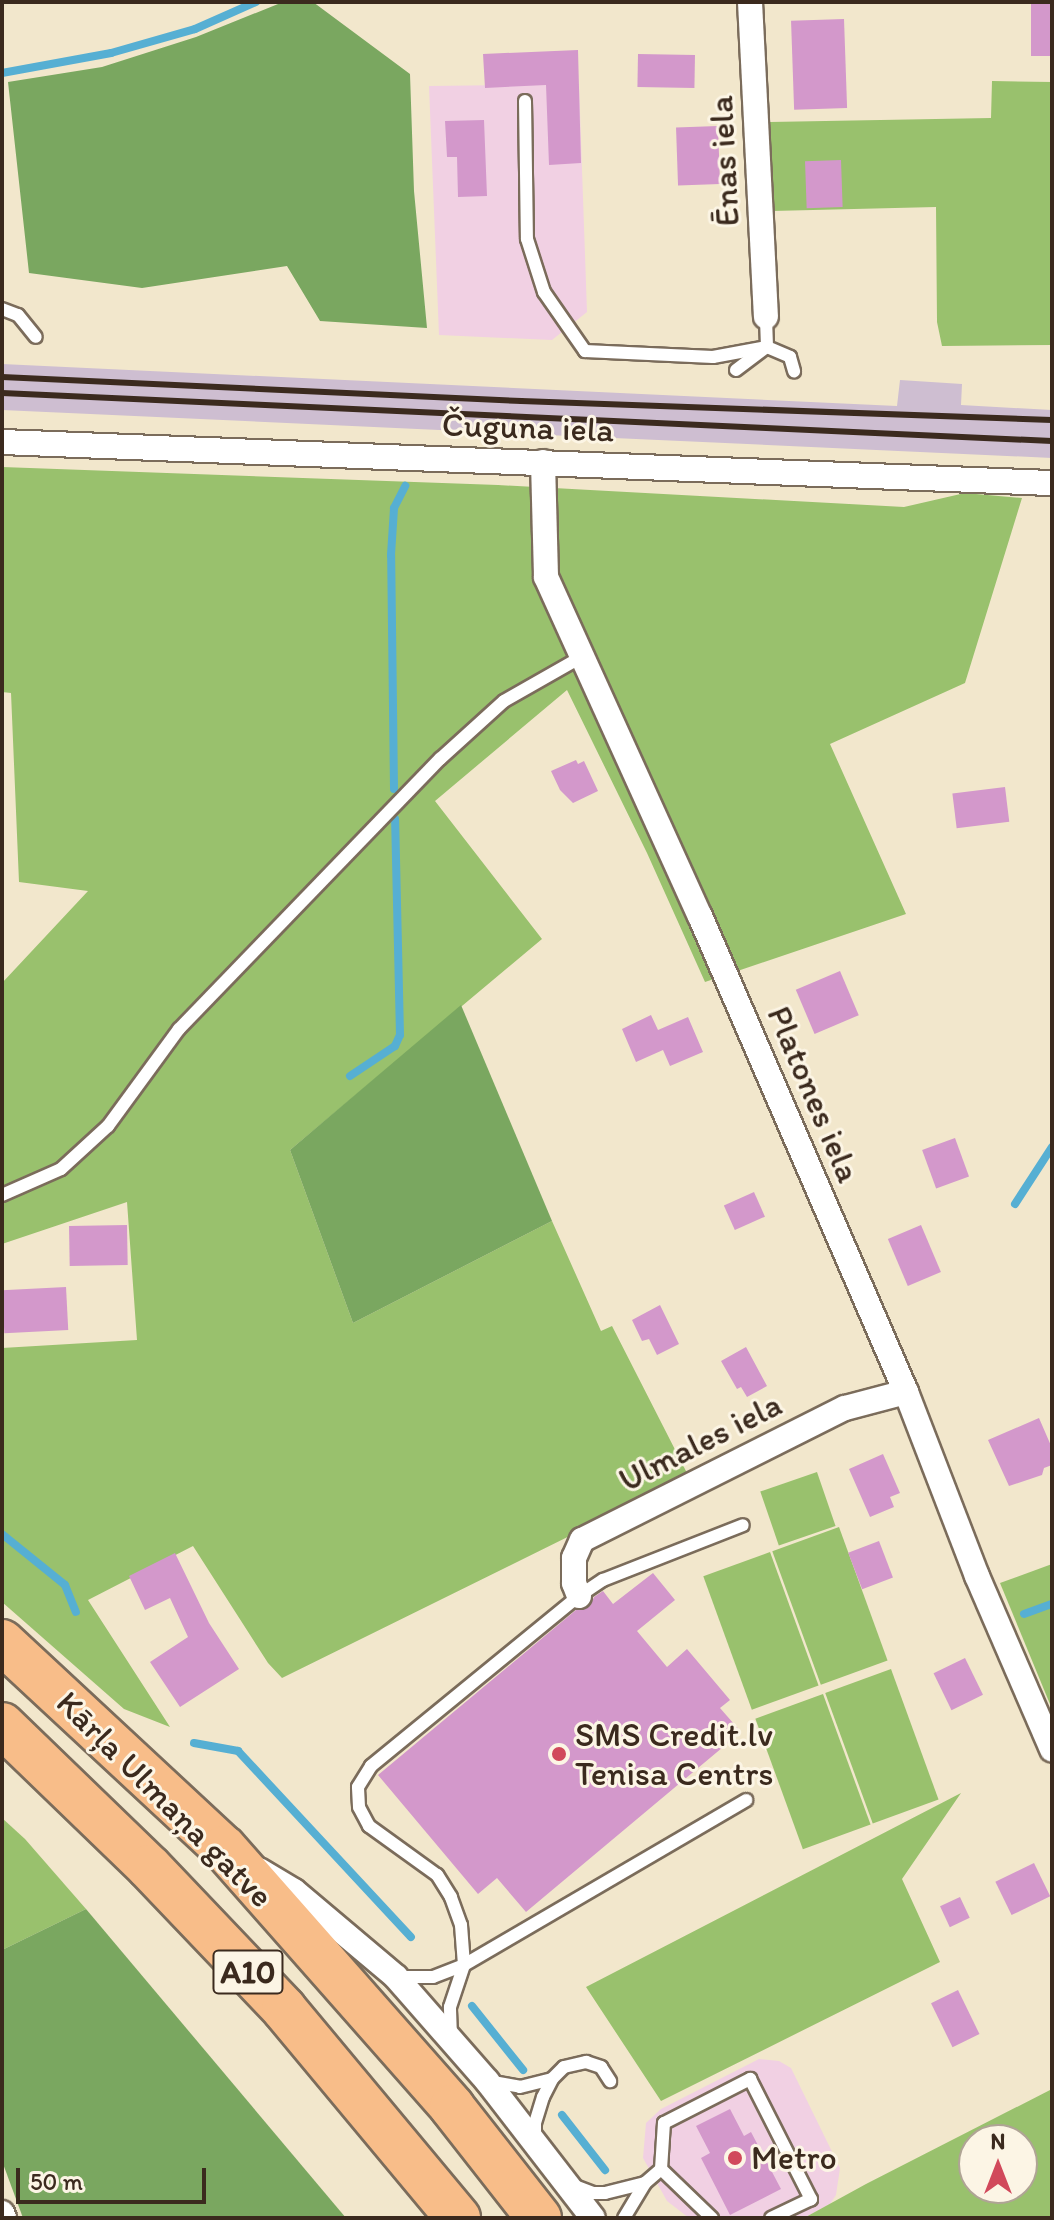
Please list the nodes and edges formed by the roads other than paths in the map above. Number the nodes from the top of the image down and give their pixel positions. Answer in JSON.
{"nodes":[{"id":1,"x":750,"y":2,"type":"edge"},
{"id":2,"x":525,"y":101,"type":"dead end"},
{"id":3,"x":2,"y":309,"type":"edge"},
{"id":4,"x":766,"y":317,"type":"joint"},
{"id":5,"x":36,"y":337,"type":"dead end"},
{"id":6,"x":767,"y":347,"type":"junction"},
{"id":7,"x":736,"y":370,"type":"dead end"},
{"id":8,"x":794,"y":371,"type":"dead end"},
{"id":9,"x":2,"y":442,"type":"edge"},
{"id":10,"x":543,"y":462,"type":"junction"},
{"id":11,"x":1052,"y":483,"type":"edge"},
{"id":12,"x":583,"y":656,"type":"junction"},
{"id":13,"x":2,"y":1195,"type":"edge"},
{"id":14,"x":906,"y":1392,"type":"junction"},
{"id":15,"x":743,"y":1525,"type":"dead end"},
{"id":16,"x":579,"y":1596,"type":"junction"},
{"id":17,"x":2,"y":1642,"type":"edge"},
{"id":18,"x":2,"y":1725,"type":"edge"},
{"id":19,"x":1052,"y":1749,"type":"edge"},
{"id":20,"x":746,"y":1800,"type":"dead end"},
{"id":21,"x":224,"y":1848,"type":"junction"},
{"id":22,"x":464,"y":1965,"type":"junction"},
{"id":23,"x":396,"y":1977,"type":"junction"},
{"id":24,"x":451,"y":2041,"type":"junction"},
{"id":25,"x":552,"y":2079,"type":"junction"},
{"id":26,"x":487,"y":2081,"type":"junction"},
{"id":27,"x":610,"y":2081,"type":"dead end"},
{"id":28,"x":535,"y":2141,"type":"junction"},
{"id":29,"x":661,"y":2169,"type":"junction"},
{"id":30,"x":565,"y":2182,"type":"junction"},
{"id":31,"x":645,"y":2183,"type":"junction"},
{"id":32,"x":458,"y":2218,"type":"edge"},
{"id":33,"x":539,"y":2218,"type":"edge"},
{"id":34,"x":593,"y":2218,"type":"edge"},
{"id":35,"x":624,"y":2218,"type":"edge"},
{"id":36,"x":712,"y":2218,"type":"edge"},
{"id":37,"x":771,"y":2218,"type":"edge"}],
"edges":[{"from":1,"to":4,"type":"street","name":"Ēnas iela"},
{"from":2,"to":6,"type":"lane"},
{"from":3,"to":5,"type":"lane"},
{"from":4,"to":6,"type":"lane"},
{"from":6,"to":7,"type":"lane"},
{"from":6,"to":8,"type":"lane"},
{"from":9,"to":10,"type":"street","name":"Čuguna iela"},
{"from":10,"to":11,"type":"street","name":"Čuguna iela"},
{"from":10,"to":12,"type":"street","name":"Platones iela"},
{"from":12,"to":13,"type":"lane"},
{"from":12,"to":14,"type":"street","name":"Platones iela"},
{"from":14,"to":16,"type":"street","name":"Ulmales iela"},
{"from":14,"to":19,"type":"street","name":"Platones iela"},
{"from":15,"to":16,"type":"lane"},
{"from":16,"to":22,"type":"lane"},
{"from":17,"to":21,"type":"highway","name":"Kārļa Ulmaņa gatve","number":"A10"},
{"from":18,"to":32,"type":"highway","name":"Kārļa Ulmaņa gatve","number":"A10"},
{"from":20,"to":22,"type":"lane"},
{"from":21,"to":23,"type":"street"},
{"from":21,"to":33,"type":"highway","name":"Kārļa Ulmaņa gatve","number":"A10"},
{"from":22,"to":23,"type":"lane"},
{"from":22,"to":24,"type":"lane"},
{"from":23,"to":24,"type":"street"},
{"from":24,"to":26,"type":"street"},
{"from":25,"to":26,"type":"lane"},
{"from":25,"to":27,"type":"lane"},
{"from":25,"to":28,"type":"lane"},
{"from":26,"to":28,"type":"street"},
{"from":28,"to":30,"type":"street"},
{"from":29,"to":31,"type":"lane"},
{"from":29,"to":36,"type":"lane"},
{"from":29,"to":37,"type":"lane"},
{"from":30,"to":31,"type":"lane"},
{"from":30,"to":34,"type":"street"},
{"from":31,"to":35,"type":"lane"}]}
